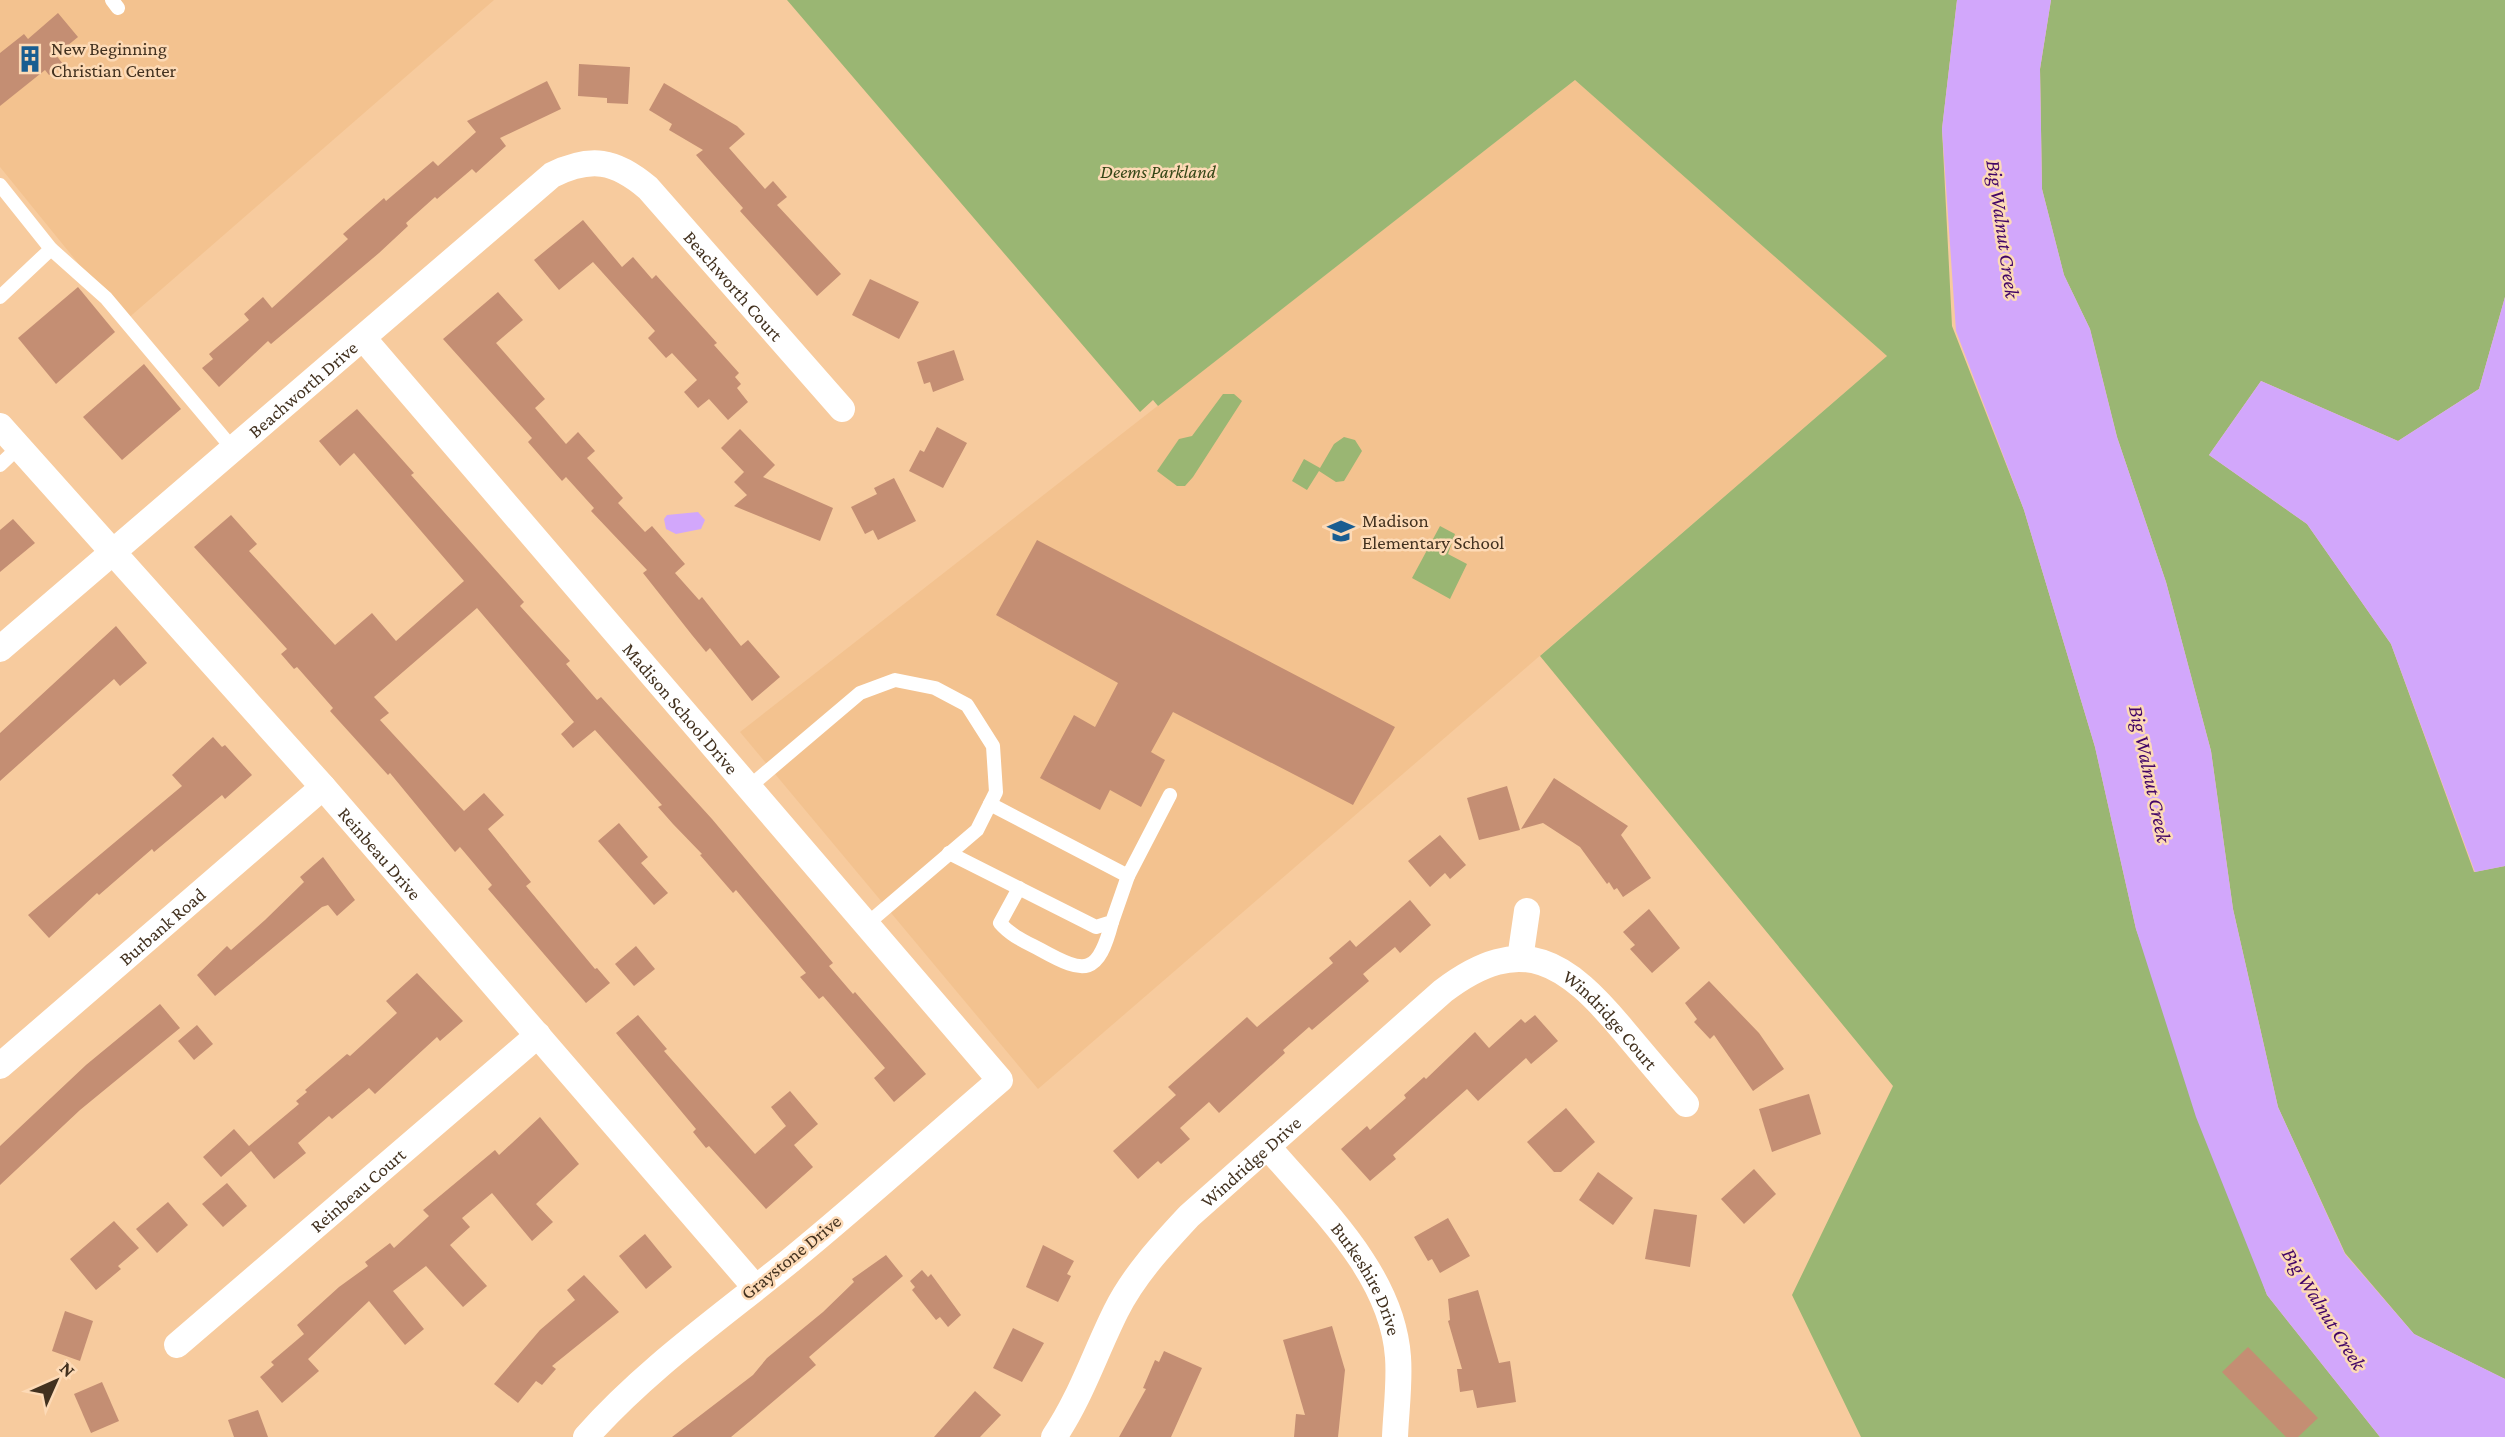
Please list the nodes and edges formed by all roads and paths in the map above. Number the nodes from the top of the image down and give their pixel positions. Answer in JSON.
{"nodes":[{"id":1,"x":621,"y":168,"type":"joint"},
{"id":2,"x":0,"y":186,"type":"edge"},
{"id":3,"x":51,"y":249,"type":"junction"},
{"id":4,"x":0,"y":297,"type":"edge"},
{"id":5,"x":363,"y":338,"type":"junction"},
{"id":6,"x":842,"y":409,"type":"dead end"},
{"id":7,"x":0,"y":426,"type":"edge"},
{"id":8,"x":20,"y":446,"type":"junction"},
{"id":9,"x":233,"y":449,"type":"junction"},
{"id":10,"x":0,"y":465,"type":"edge"},
{"id":11,"x":114,"y":551,"type":"junction"},
{"id":12,"x":0,"y":649,"type":"edge"},
{"id":13,"x":323,"y":787,"type":"junction"},
{"id":14,"x":749,"y":787,"type":"junction"},
{"id":15,"x":1170,"y":795,"type":"dead end"},
{"id":16,"x":990,"y":804,"type":"junction"},
{"id":17,"x":949,"y":853,"type":"junction"},
{"id":18,"x":1128,"y":876,"type":"junction"},
{"id":19,"x":1019,"y":888,"type":"junction"},
{"id":20,"x":1527,"y":911,"type":"dead end"},
{"id":21,"x":1112,"y":922,"type":"junction"},
{"id":22,"x":867,"y":924,"type":"junction"},
{"id":23,"x":1520,"y":959,"type":"junction"},
{"id":24,"x":538,"y":1035,"type":"junction"},
{"id":25,"x":0,"y":1066,"type":"edge"},
{"id":26,"x":1000,"y":1080,"type":"joint"},
{"id":27,"x":1686,"y":1104,"type":"dead end"},
{"id":28,"x":1268,"y":1147,"type":"junction"},
{"id":29,"x":755,"y":1287,"type":"junction"},
{"id":30,"x":177,"y":1345,"type":"dead end"},
{"id":31,"x":586,"y":1437,"type":"edge"},
{"id":32,"x":1054,"y":1437,"type":"edge"},
{"id":33,"x":1395,"y":1437,"type":"edge"}],
"edges":[{"from":1,"to":5,"type":"street","name":"Beachworth Drive"},
{"from":1,"to":6,"type":"street","name":"Beachworth Court"},
{"from":2,"to":3,"type":"lane"},
{"from":3,"to":4,"type":"lane"},
{"from":3,"to":9,"type":"lane"},
{"from":5,"to":9,"type":"street","name":"Beachworth Drive"},
{"from":5,"to":14,"type":"street","name":"Madison School Drive"},
{"from":7,"to":8,"type":"street","name":"Reinbeau Drive"},
{"from":8,"to":10,"type":"lane"},
{"from":8,"to":11,"type":"street","name":"Reinbeau Drive"},
{"from":9,"to":11,"type":"street","name":"Beachworth Drive"},
{"from":11,"to":12,"type":"street","name":"Beachworth Drive"},
{"from":11,"to":13,"type":"street","name":"Reinbeau Drive"},
{"from":13,"to":24,"type":"street","name":"Reinbeau Drive"},
{"from":13,"to":25,"type":"street","name":"Burbank Road"},
{"from":14,"to":16,"type":"lane"},
{"from":14,"to":22,"type":"street","name":"Madison School Drive"},
{"from":15,"to":18,"type":"lane"},
{"from":16,"to":17,"type":"lane"},
{"from":16,"to":18,"type":"lane"},
{"from":17,"to":19,"type":"lane"},
{"from":17,"to":22,"type":"lane"},
{"from":18,"to":21,"type":"lane"},
{"from":19,"to":21,"type":"lane"},
{"from":19,"to":21,"type":"lane"},
{"from":20,"to":23,"type":"street"},
{"from":22,"to":26,"type":"street","name":"Madison School Drive"},
{"from":23,"to":27,"type":"street","name":"Windridge Court"},
{"from":23,"to":28,"type":"street","name":"Windridge Drive"},
{"from":24,"to":29,"type":"street","name":"Reinbeau Drive"},
{"from":24,"to":30,"type":"street","name":"Reinbeau Court"},
{"from":26,"to":29,"type":"street","name":"Graystone Drive"},
{"from":28,"to":32,"type":"street","name":"Windridge Drive"},
{"from":28,"to":33,"type":"street","name":"Burkeshire Drive"},
{"from":29,"to":31,"type":"street","name":"Graystone Drive"}]}
